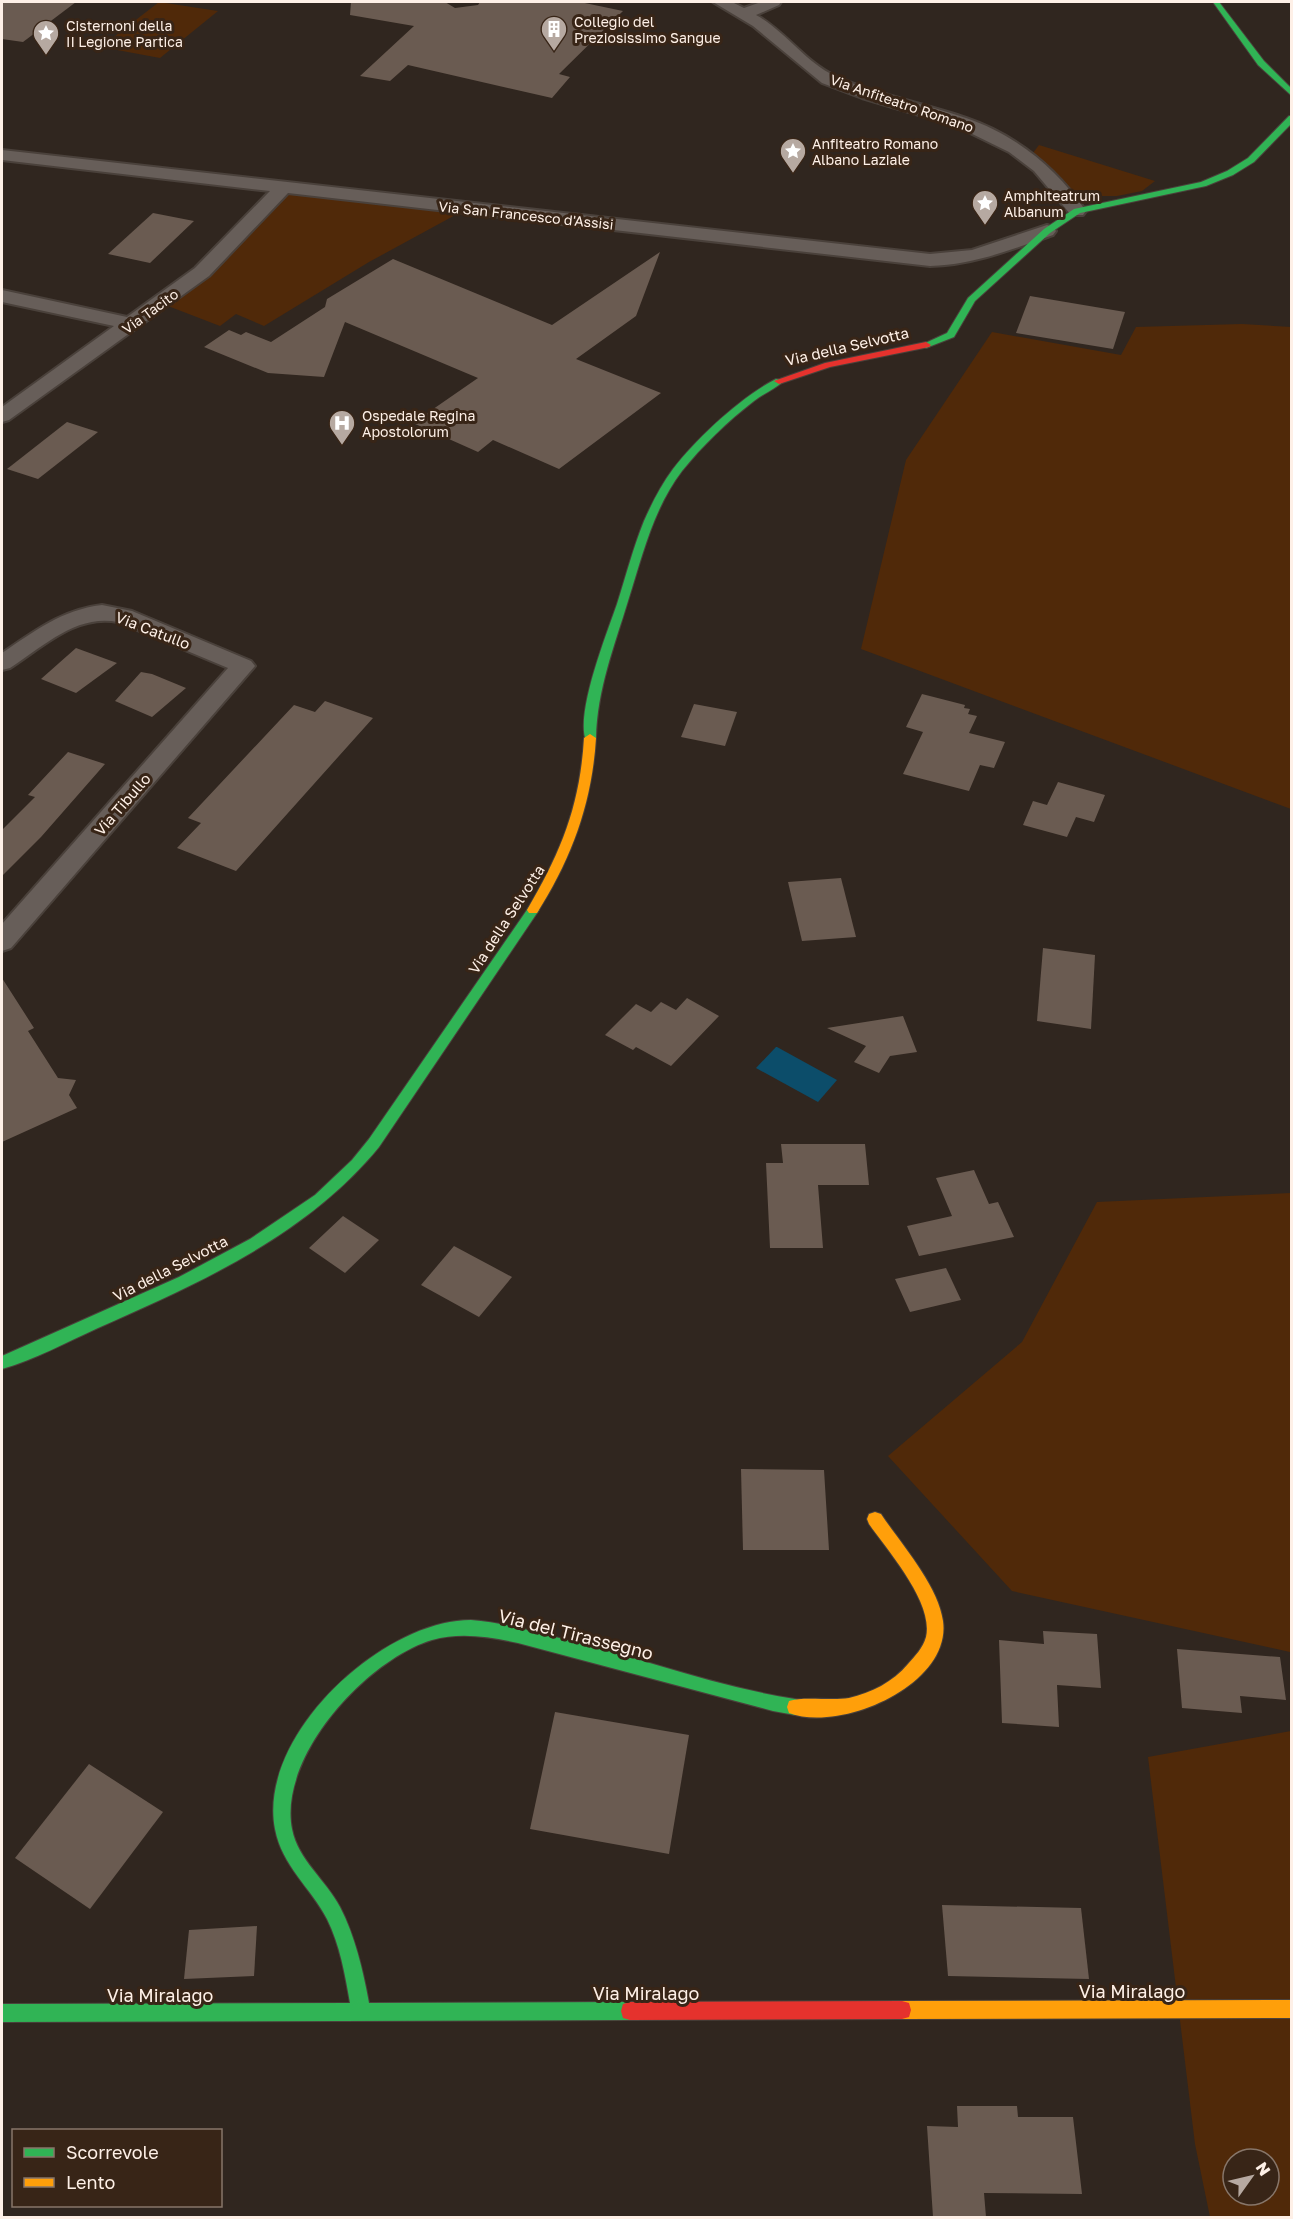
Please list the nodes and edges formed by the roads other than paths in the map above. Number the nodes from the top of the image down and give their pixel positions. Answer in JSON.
{"nodes":[{"id":1,"x":721,"y":2,"type":"edge"},
{"id":2,"x":772,"y":2,"type":"edge"},
{"id":3,"x":1216,"y":2,"type":"edge"},
{"id":4,"x":745,"y":14,"type":"junction"},
{"id":5,"x":1292,"y":94,"type":"edge"},
{"id":6,"x":1292,"y":118,"type":"edge"},
{"id":7,"x":2,"y":155,"type":"edge"},
{"id":8,"x":284,"y":187,"type":"junction"},
{"id":9,"x":1077,"y":211,"type":"junction"},
{"id":10,"x":1047,"y":231,"type":"junction"},
{"id":11,"x":2,"y":296,"type":"edge"},
{"id":12,"x":132,"y":324,"type":"junction"},
{"id":13,"x":2,"y":416,"type":"edge"},
{"id":14,"x":2,"y":663,"type":"edge"},
{"id":15,"x":243,"y":666,"type":"joint"},
{"id":16,"x":2,"y":941,"type":"edge"},
{"id":17,"x":2,"y":1363,"type":"edge"},
{"id":18,"x":875,"y":1519,"type":"dead end"},
{"id":19,"x":1292,"y":2009,"type":"edge"},
{"id":20,"x":361,"y":2012,"type":"junction"},
{"id":21,"x":2,"y":2013,"type":"edge"}],
"edges":[{"from":1,"to":4,"type":"street","name":"Via Anfiteatro Romano"},
{"from":2,"to":4,"type":"street"},
{"from":3,"to":5,"type":"street"},
{"from":4,"to":9,"type":"street","name":"Via Anfiteatro Romano"},
{"from":6,"to":9,"type":"street"},
{"from":7,"to":8,"type":"street","name":"Via San Francesco d'Assisi"},
{"from":8,"to":10,"type":"street","name":"Via San Francesco d'Assisi"},
{"from":8,"to":12,"type":"street","name":"Via Tacito"},
{"from":9,"to":10,"type":"street","name":"Via della Selvotta"},
{"from":10,"to":17,"type":"street","name":"Via della Selvotta"},
{"from":11,"to":12,"type":"street"},
{"from":12,"to":13,"type":"street","name":"Via Tacito"},
{"from":14,"to":15,"type":"street","name":"Via Catullo"},
{"from":15,"to":16,"type":"street","name":"Via Tibullo"},
{"from":18,"to":20,"type":"street","name":"Via del Tirassegno"},
{"from":19,"to":20,"type":"street","name":"Via Miralago"},
{"from":20,"to":21,"type":"street","name":"Via Miralago"}]}
